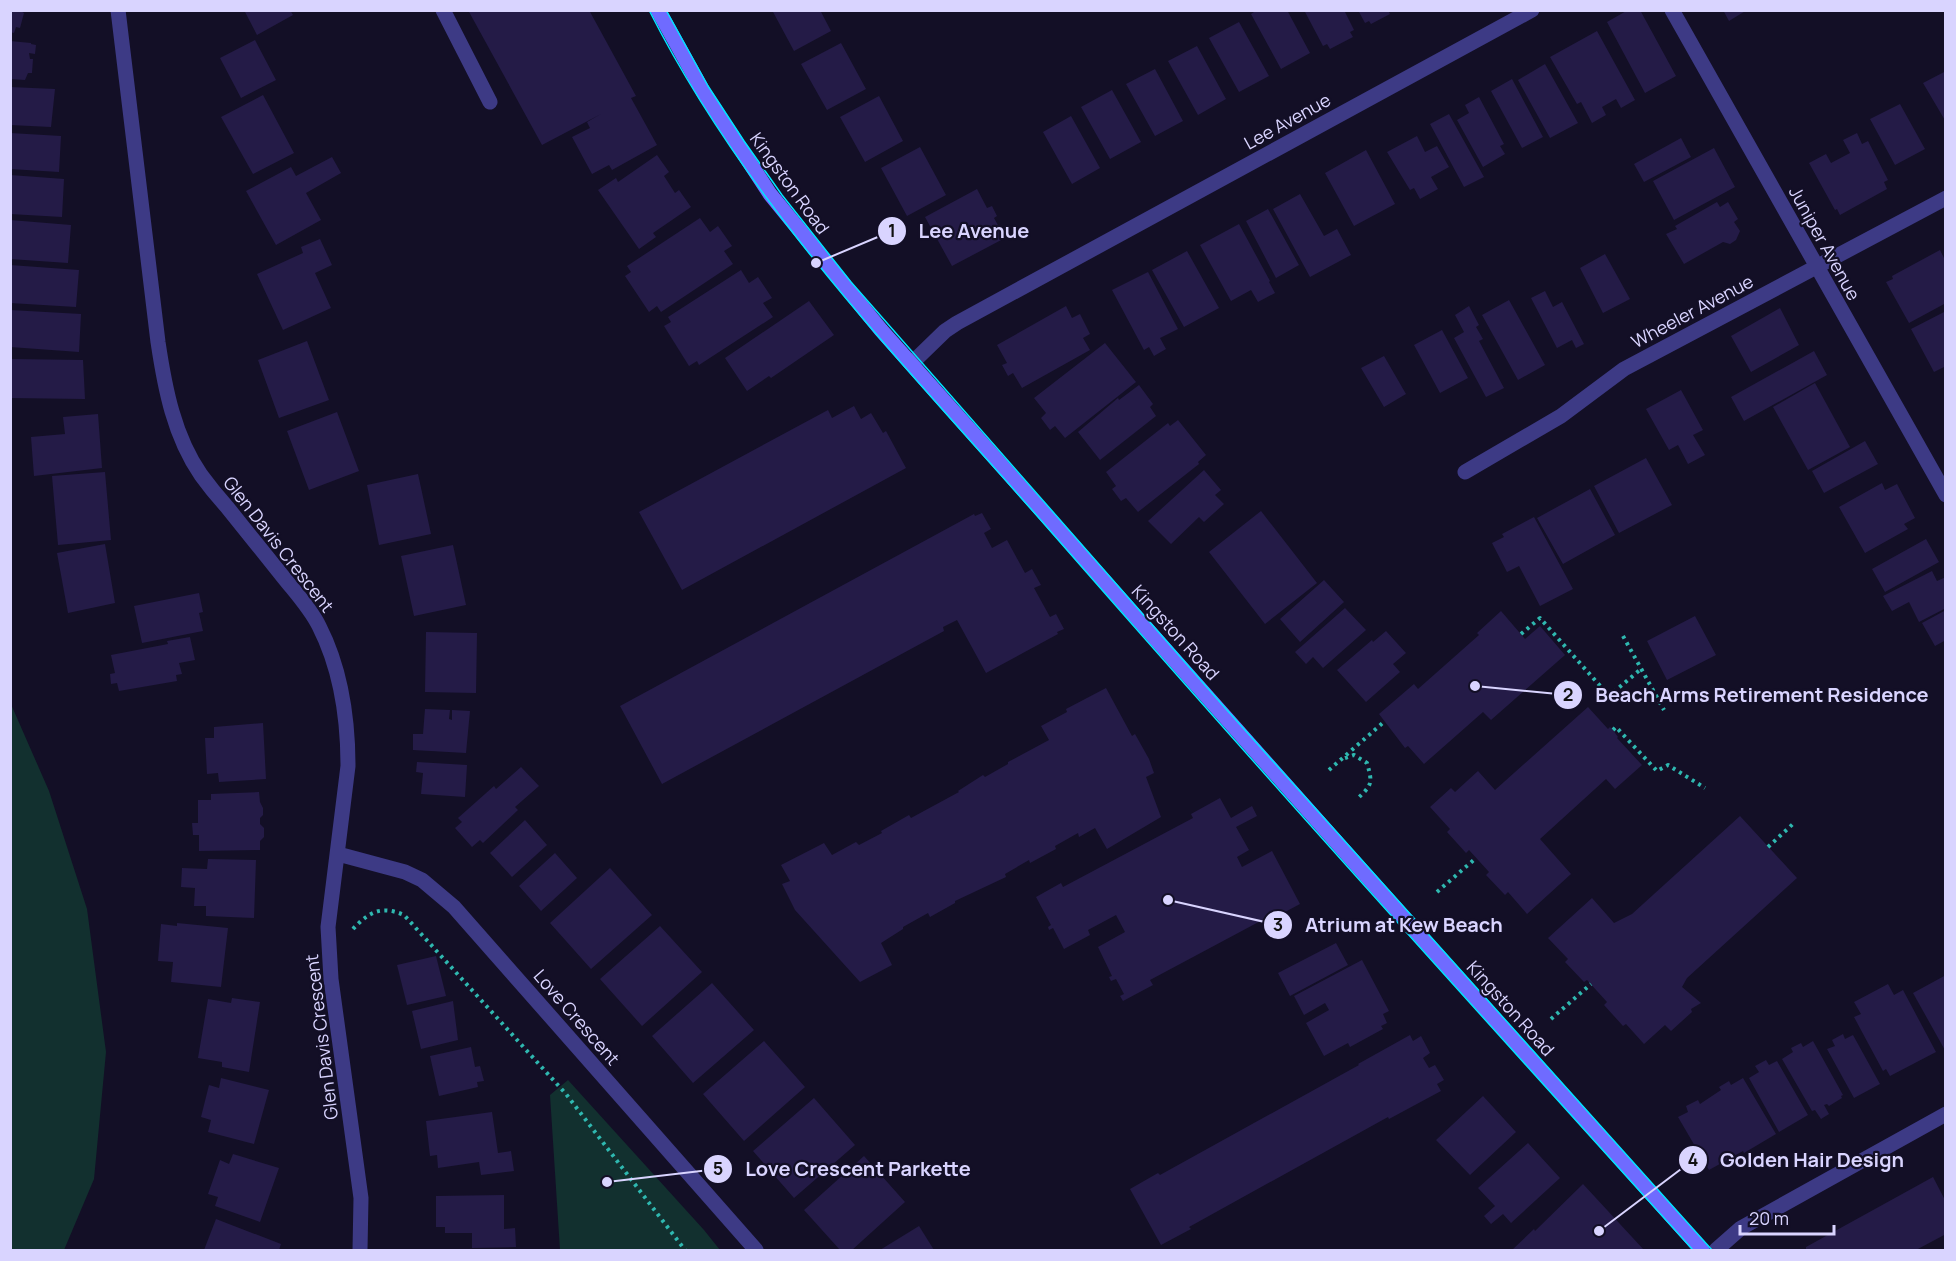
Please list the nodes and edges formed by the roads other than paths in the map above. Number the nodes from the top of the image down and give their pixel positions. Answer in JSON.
{"nodes":[{"id":1,"x":118,"y":10,"type":"edge"},
{"id":2,"x":443,"y":10,"type":"edge"},
{"id":3,"x":658,"y":10,"type":"edge"},
{"id":4,"x":1532,"y":10,"type":"edge"},
{"id":5,"x":1672,"y":10,"type":"edge"},
{"id":6,"x":490,"y":102,"type":"dead end"},
{"id":7,"x":1946,"y":198,"type":"edge"},
{"id":8,"x":1816,"y":267,"type":"junction"},
{"id":9,"x":912,"y":363,"type":"junction"},
{"id":10,"x":1465,"y":472,"type":"dead end"},
{"id":11,"x":1946,"y":495,"type":"edge"},
{"id":12,"x":338,"y":854,"type":"junction"},
{"id":13,"x":1946,"y":1114,"type":"edge"},
{"id":14,"x":360,"y":1251,"type":"edge"},
{"id":15,"x":756,"y":1251,"type":"edge"},
{"id":16,"x":1702,"y":1251,"type":"edge"},
{"id":17,"x":1716,"y":1251,"type":"edge"}],
"edges":[{"from":1,"to":12,"type":"street","name":"Glen Davis Crescent"},
{"from":2,"to":6,"type":"street"},
{"from":3,"to":9,"type":"main road","name":"Kingston Road"},
{"from":4,"to":9,"type":"street","name":"Lee Avenue"},
{"from":5,"to":8,"type":"street","name":"Juniper Avenue"},
{"from":7,"to":8,"type":"street","name":"Wheeler Avenue"},
{"from":8,"to":10,"type":"street","name":"Wheeler Avenue"},
{"from":8,"to":11,"type":"street","name":"Juniper Avenue"},
{"from":9,"to":16,"type":"main road","name":"Kingston Road"},
{"from":12,"to":14,"type":"street","name":"Glen Davis Crescent"},
{"from":12,"to":15,"type":"street","name":"Love Crescent"},
{"from":13,"to":17,"type":"street"}]}
